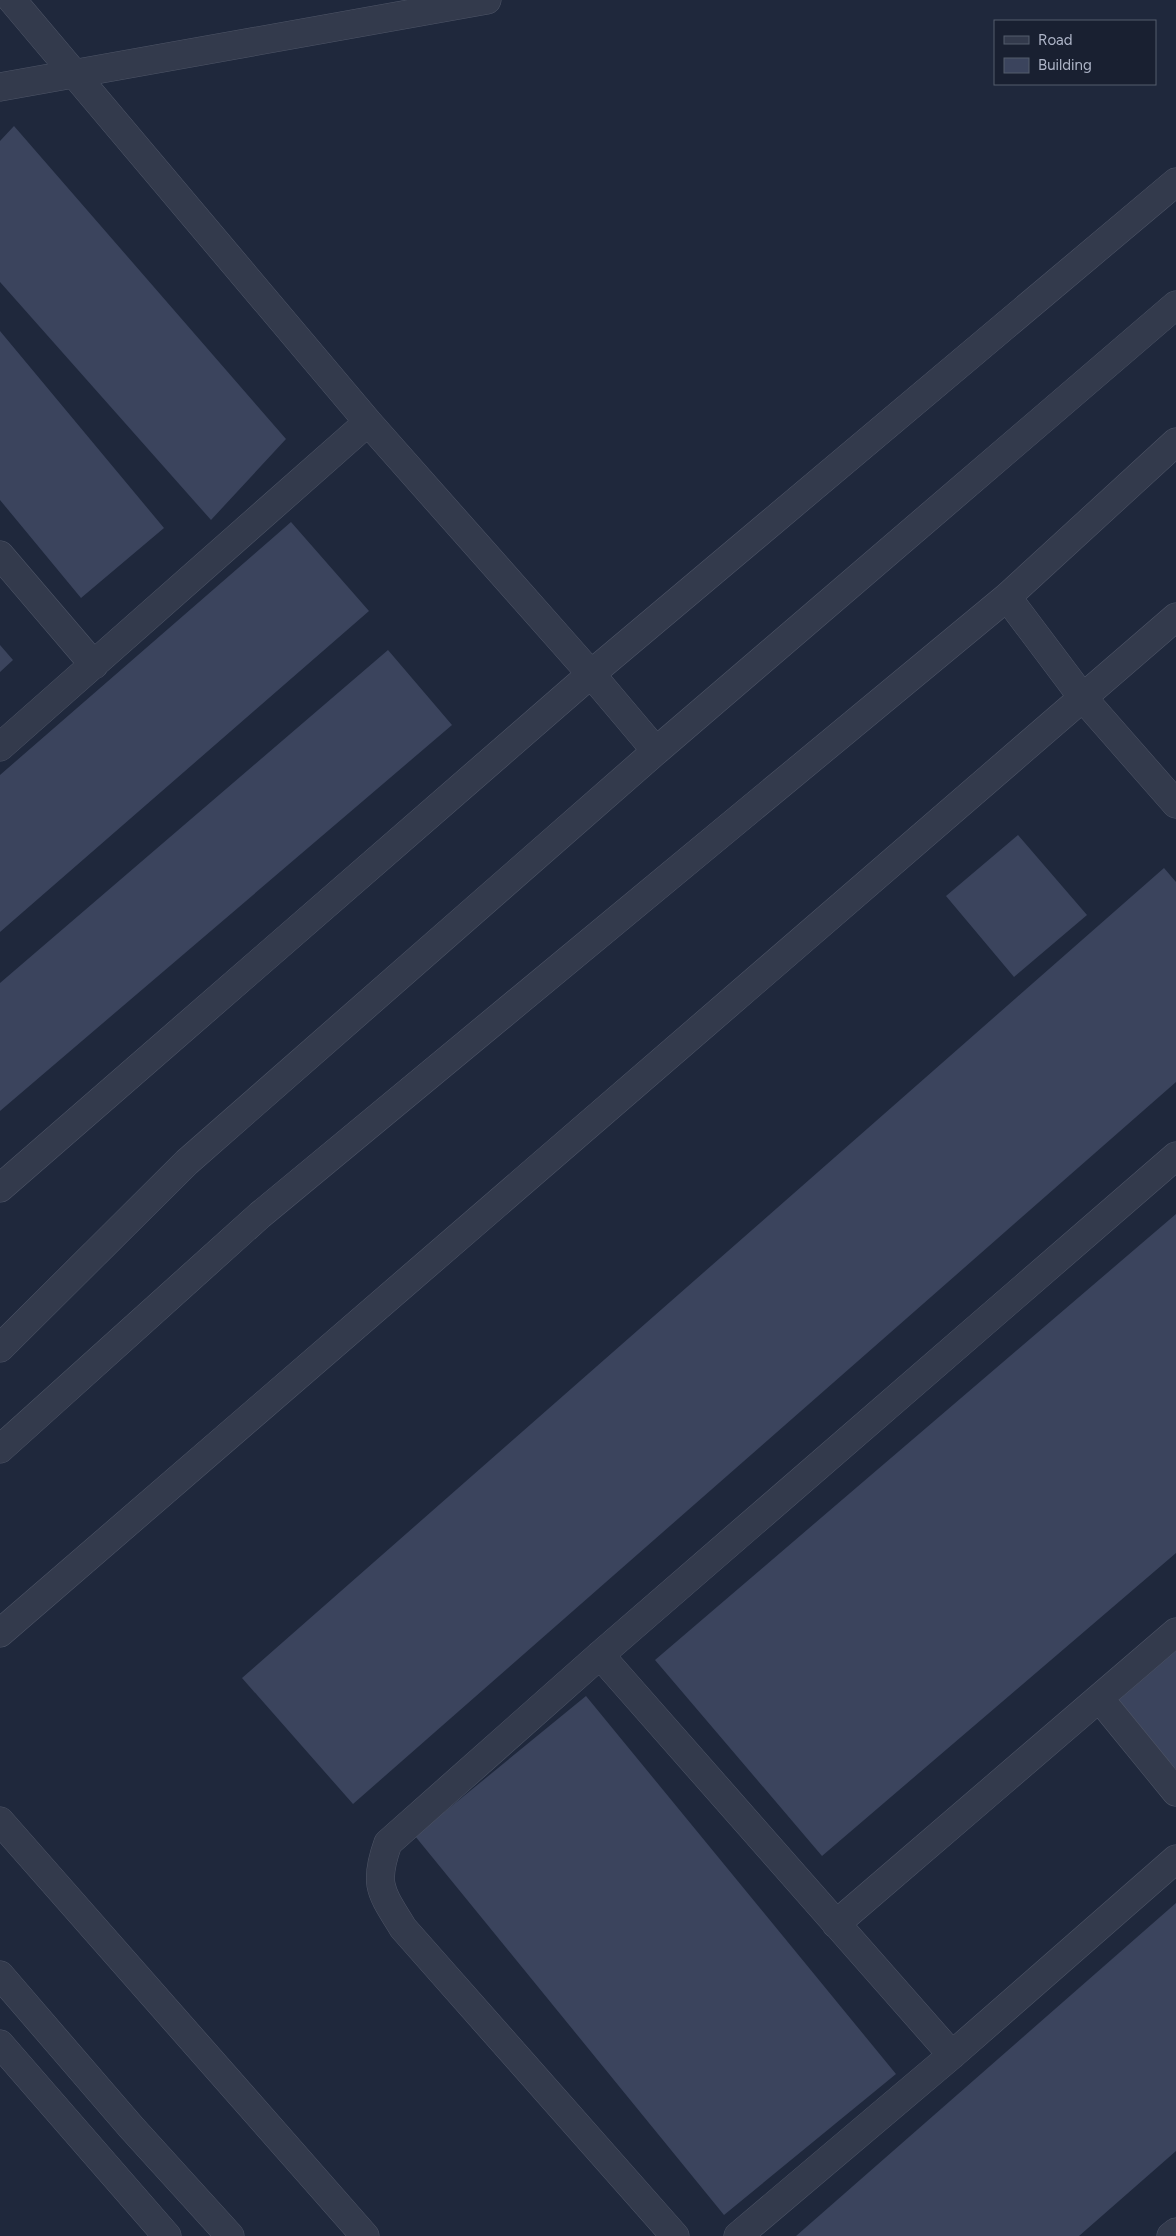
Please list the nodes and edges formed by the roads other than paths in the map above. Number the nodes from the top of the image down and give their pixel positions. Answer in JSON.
{"nodes":[{"id":1,"x":12,"y":0,"type":"edge"},
{"id":2,"x":487,"y":0,"type":"edge"},
{"id":3,"x":76,"y":74,"type":"junction"},
{"id":4,"x":0,"y":86,"type":"edge"},
{"id":5,"x":1176,"y":182,"type":"edge"},
{"id":6,"x":1176,"y":306,"type":"edge"},
{"id":7,"x":368,"y":422,"type":"junction"},
{"id":8,"x":1176,"y":442,"type":"edge"},
{"id":9,"x":0,"y":555,"type":"edge"},
{"id":10,"x":1007,"y":597,"type":"junction"},
{"id":11,"x":1176,"y":617,"type":"edge"},
{"id":12,"x":94,"y":665,"type":"junction"},
{"id":13,"x":591,"y":674,"type":"junction"},
{"id":14,"x":1083,"y":698,"type":"junction"},
{"id":15,"x":0,"y":747,"type":"edge"},
{"id":16,"x":656,"y":751,"type":"junction"},
{"id":17,"x":1176,"y":804,"type":"edge"},
{"id":18,"x":1176,"y":1156,"type":"edge"},
{"id":19,"x":0,"y":1188,"type":"edge"},
{"id":20,"x":0,"y":1348,"type":"edge"},
{"id":21,"x":0,"y":1449,"type":"edge"},
{"id":22,"x":1176,"y":1632,"type":"edge"},
{"id":23,"x":0,"y":1633,"type":"edge"},
{"id":24,"x":600,"y":1655,"type":"junction"},
{"id":25,"x":1100,"y":1699,"type":"junction"},
{"id":26,"x":1176,"y":1792,"type":"edge"},
{"id":27,"x":0,"y":1821,"type":"edge"},
{"id":28,"x":1176,"y":1859,"type":"edge"},
{"id":29,"x":836,"y":1924,"type":"junction"},
{"id":30,"x":0,"y":1975,"type":"edge"},
{"id":31,"x":0,"y":2044,"type":"edge"},
{"id":32,"x":952,"y":2055,"type":"junction"},
{"id":33,"x":1176,"y":2232,"type":"edge"},
{"id":34,"x":167,"y":2236,"type":"edge"},
{"id":35,"x":230,"y":2236,"type":"edge"},
{"id":36,"x":365,"y":2236,"type":"edge"},
{"id":37,"x":675,"y":2236,"type":"edge"},
{"id":38,"x":738,"y":2236,"type":"edge"},
{"id":39,"x":1171,"y":2236,"type":"edge"}],
"edges":[{"from":1,"to":3,"type":"street"},
{"from":2,"to":3,"type":"street"},
{"from":3,"to":4,"type":"street"},
{"from":3,"to":7,"type":"street"},
{"from":5,"to":13,"type":"street"},
{"from":6,"to":16,"type":"street"},
{"from":7,"to":12,"type":"street"},
{"from":7,"to":13,"type":"street"},
{"from":8,"to":10,"type":"street"},
{"from":9,"to":12,"type":"street"},
{"from":10,"to":14,"type":"street"},
{"from":10,"to":21,"type":"street"},
{"from":11,"to":14,"type":"street"},
{"from":12,"to":15,"type":"street"},
{"from":13,"to":16,"type":"street"},
{"from":13,"to":19,"type":"street"},
{"from":14,"to":17,"type":"street"},
{"from":14,"to":23,"type":"street"},
{"from":16,"to":20,"type":"street"},
{"from":18,"to":24,"type":"street"},
{"from":22,"to":25,"type":"street"},
{"from":24,"to":29,"type":"street"},
{"from":24,"to":37,"type":"street"},
{"from":25,"to":26,"type":"street"},
{"from":25,"to":29,"type":"street"},
{"from":27,"to":36,"type":"street"},
{"from":28,"to":32,"type":"street"},
{"from":29,"to":32,"type":"street"},
{"from":30,"to":35,"type":"street"},
{"from":31,"to":34,"type":"street"},
{"from":32,"to":38,"type":"street"},
{"from":33,"to":39,"type":"street"}]}
